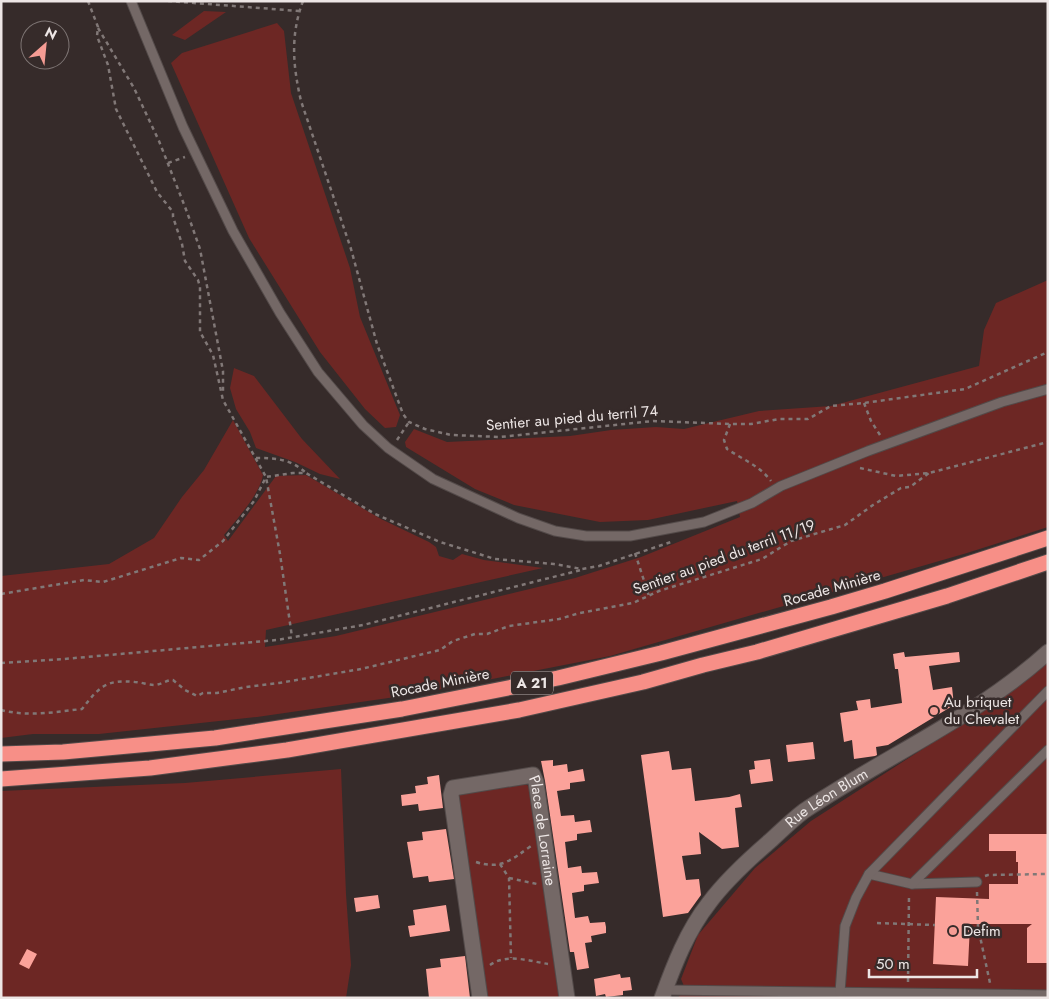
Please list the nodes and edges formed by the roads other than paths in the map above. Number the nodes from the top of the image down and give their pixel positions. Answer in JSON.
{"nodes":[{"id":1,"x":131,"y":1,"type":"edge"},
{"id":2,"x":1048,"y":389,"type":"edge"},
{"id":3,"x":1048,"y":538,"type":"edge"},
{"id":4,"x":1048,"y":562,"type":"edge"},
{"id":5,"x":1048,"y":652,"type":"edge"},
{"id":6,"x":1048,"y":690,"type":"edge"},
{"id":7,"x":1048,"y":750,"type":"edge"},
{"id":8,"x":1,"y":754,"type":"edge"},
{"id":9,"x":1,"y":779,"type":"edge"},
{"id":10,"x":869,"y":874,"type":"junction"},
{"id":11,"x":977,"y":882,"type":"road end"},
{"id":12,"x":912,"y":884,"type":"junction"},
{"id":13,"x":840,"y":992,"type":"junction"},
{"id":14,"x":664,"y":994,"type":"edge"},
{"id":15,"x":1048,"y":995,"type":"edge"},
{"id":16,"x":480,"y":998,"type":"edge"},
{"id":17,"x":567,"y":998,"type":"edge"}],
"edges":[{"from":1,"to":2,"type":"lane"},
{"from":3,"to":8,"type":"highway","name":"Rocade Minière","number":"A 21"},
{"from":4,"to":9,"type":"highway","number":"A 21"},
{"from":5,"to":14,"type":"street","name":"Rue Léon Blum"},
{"from":6,"to":10,"type":"lane"},
{"from":7,"to":12,"type":"lane"},
{"from":10,"to":12,"type":"lane"},
{"from":10,"to":13,"type":"lane"},
{"from":11,"to":12,"type":"lane"},
{"from":13,"to":14,"type":"lane"},
{"from":13,"to":15,"type":"lane"},
{"from":16,"to":17,"type":"street","name":"Place de Lorraine"}]}
